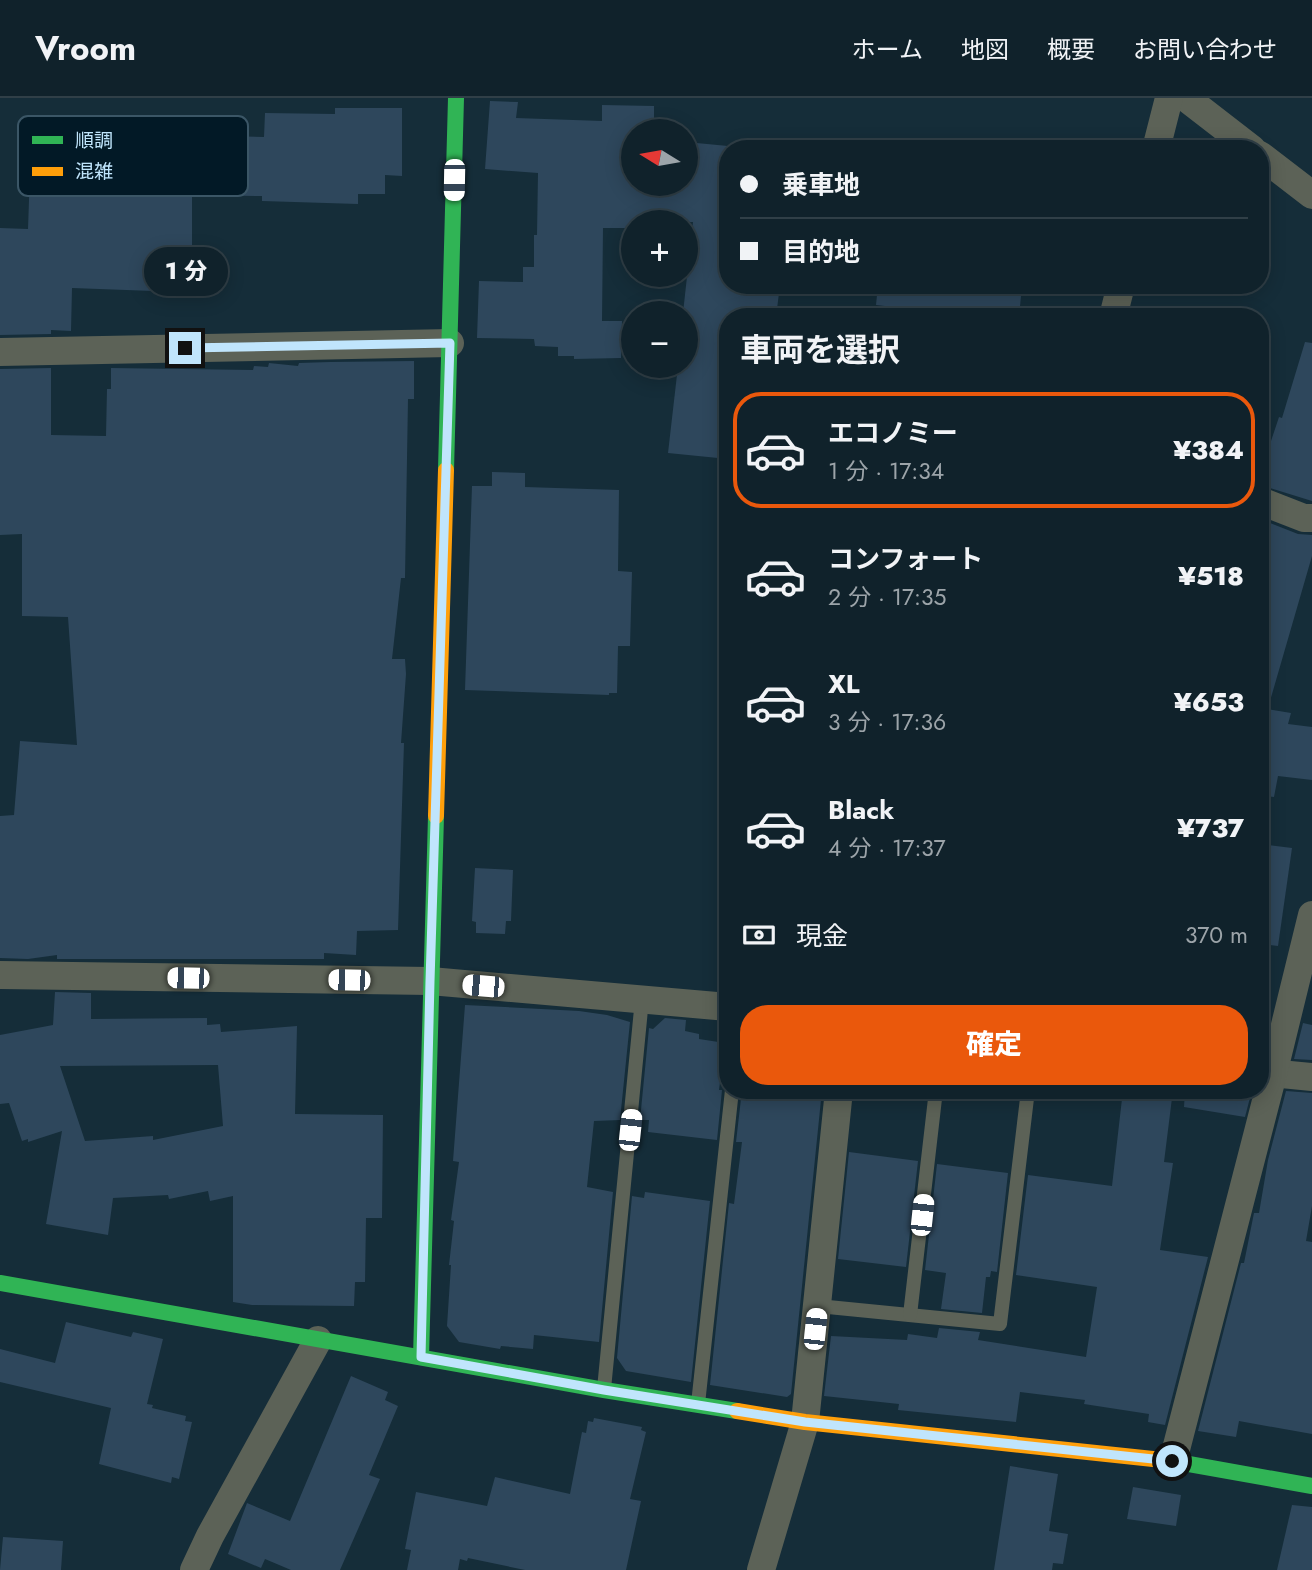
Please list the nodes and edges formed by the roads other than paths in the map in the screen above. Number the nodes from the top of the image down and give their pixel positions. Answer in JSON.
{"nodes":[{"id":1,"x":456,"y":98,"type":"edge"},
{"id":2,"x":1169,"y":98,"type":"edge"},
{"id":3,"x":1186,"y":98,"type":"edge"},
{"id":4,"x":1158,"y":140,"type":"edge"},
{"id":5,"x":1240,"y":140,"type":"edge"},
{"id":6,"x":1269,"y":162,"type":"edge"},
{"id":7,"x":1312,"y":195,"type":"edge"},
{"id":8,"x":450,"y":343,"type":"junction"},
{"id":9,"x":0,"y":352,"type":"edge"},
{"id":10,"x":1269,"y":504,"type":"edge"},
{"id":11,"x":1312,"y":519,"type":"edge"},
{"id":12,"x":1312,"y":915,"type":"edge"},
{"id":13,"x":0,"y":975,"type":"edge"},
{"id":14,"x":430,"y":981,"type":"junction"},
{"id":15,"x":642,"y":999,"type":"junction"},
{"id":16,"x":719,"y":1006,"type":"edge"},
{"id":17,"x":1269,"y":1066,"type":"edge"},
{"id":18,"x":1269,"y":1073,"type":"edge"},
{"id":19,"x":1312,"y":1077,"type":"edge"},
{"id":20,"x":731,"y":1099,"type":"edge"},
{"id":21,"x":838,"y":1099,"type":"edge"},
{"id":22,"x":935,"y":1099,"type":"edge"},
{"id":23,"x":1027,"y":1099,"type":"edge"},
{"id":24,"x":1261,"y":1099,"type":"edge"},
{"id":25,"x":0,"y":1283,"type":"edge"},
{"id":26,"x":818,"y":1306,"type":"junction"},
{"id":27,"x":910,"y":1315,"type":"junction"},
{"id":28,"x":318,"y":1340,"type":"junction"},
{"id":29,"x":421,"y":1357,"type":"junction"},
{"id":30,"x":604,"y":1390,"type":"junction"},
{"id":31,"x":698,"y":1405,"type":"junction"},
{"id":32,"x":805,"y":1422,"type":"junction"},
{"id":33,"x":1172,"y":1461,"type":"junction"},
{"id":34,"x":1312,"y":1486,"type":"edge"},
{"id":35,"x":194,"y":1570,"type":"edge"},
{"id":36,"x":761,"y":1570,"type":"edge"}],
"edges":[{"from":1,"to":8,"type":"street"},
{"from":2,"to":4,"type":"street"},
{"from":3,"to":5,"type":"street"},
{"from":6,"to":7,"type":"street"},
{"from":8,"to":9,"type":"street"},
{"from":8,"to":14,"type":"street"},
{"from":10,"to":11,"type":"street"},
{"from":12,"to":17,"type":"street"},
{"from":13,"to":14,"type":"street"},
{"from":14,"to":15,"type":"street"},
{"from":14,"to":29,"type":"street"},
{"from":15,"to":16,"type":"street"},
{"from":15,"to":30,"type":"lane"},
{"from":18,"to":19,"type":"street"},
{"from":20,"to":31,"type":"lane"},
{"from":21,"to":26,"type":"street"},
{"from":22,"to":27,"type":"lane"},
{"from":23,"to":27,"type":"lane"},
{"from":24,"to":33,"type":"street"},
{"from":25,"to":28,"type":"street"},
{"from":26,"to":27,"type":"lane"},
{"from":26,"to":32,"type":"street"},
{"from":28,"to":29,"type":"street"},
{"from":28,"to":35,"type":"street"},
{"from":29,"to":30,"type":"street"},
{"from":30,"to":31,"type":"street"},
{"from":31,"to":32,"type":"street"},
{"from":32,"to":33,"type":"street"},
{"from":32,"to":36,"type":"street"},
{"from":33,"to":34,"type":"street"}]}
